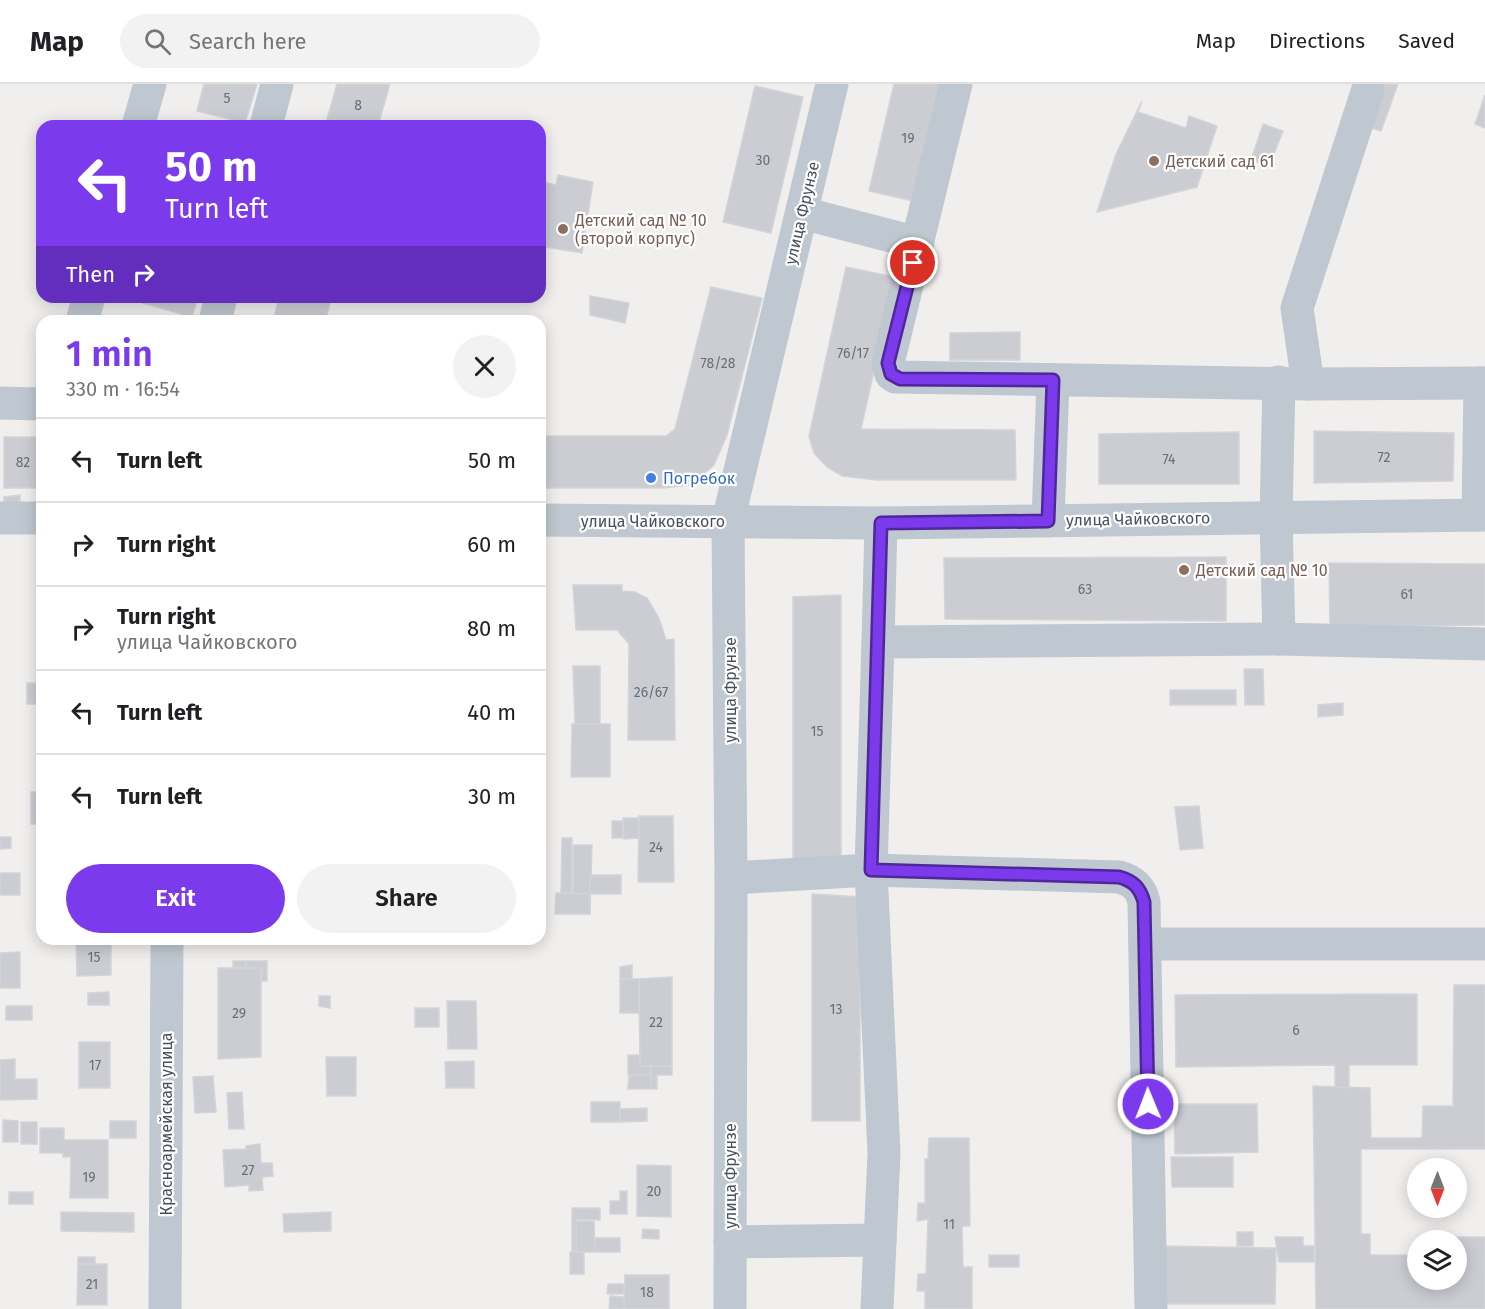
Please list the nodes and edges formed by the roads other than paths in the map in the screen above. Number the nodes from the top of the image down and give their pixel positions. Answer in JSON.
{"nodes":[{"id":1,"x":150,"y":84,"type":"edge"},
{"id":2,"x":277,"y":84,"type":"edge"},
{"id":3,"x":832,"y":84,"type":"edge"},
{"id":4,"x":956,"y":84,"type":"edge"},
{"id":5,"x":1360,"y":86,"type":"edge"},
{"id":6,"x":140,"y":120,"type":"edge"},
{"id":7,"x":268,"y":120,"type":"edge"},
{"id":8,"x":802,"y":213,"type":"junction"},
{"id":9,"x":918,"y":243,"type":"junction"},
{"id":10,"x":1053,"y":380,"type":"junction"},
{"id":11,"x":1293,"y":383,"type":"junction"},
{"id":12,"x":1483,"y":383,"type":"edge"},
{"id":13,"x":0,"y":402,"type":"edge"},
{"id":14,"x":36,"y":404,"type":"edge"},
{"id":15,"x":1481,"y":515,"type":"edge"},
{"id":16,"x":0,"y":518,"type":"edge"},
{"id":17,"x":36,"y":518,"type":"edge"},
{"id":18,"x":1276,"y":518,"type":"junction"},
{"id":19,"x":546,"y":520,"type":"edge"},
{"id":20,"x":728,"y":521,"type":"junction"},
{"id":21,"x":1048,"y":521,"type":"junction"},
{"id":22,"x":881,"y":523,"type":"junction"},
{"id":23,"x":1279,"y":639,"type":"junction"},
{"id":24,"x":878,"y":642,"type":"junction"},
{"id":25,"x":1485,"y":644,"type":"edge"},
{"id":26,"x":871,"y":870,"type":"junction"},
{"id":27,"x":731,"y":878,"type":"junction"},
{"id":28,"x":1145,"y":944,"type":"junction"},
{"id":29,"x":1485,"y":944,"type":"edge"},
{"id":30,"x":167,"y":945,"type":"edge"},
{"id":31,"x":880,"y":1240,"type":"junction"},
{"id":32,"x":730,"y":1242,"type":"junction"},
{"id":33,"x":165,"y":1309,"type":"edge"},
{"id":34,"x":730,"y":1309,"type":"edge"},
{"id":35,"x":877,"y":1309,"type":"edge"},
{"id":36,"x":1151,"y":1309,"type":"edge"}],
"edges":[{"from":1,"to":6,"type":"street"},
{"from":2,"to":7,"type":"street"},
{"from":3,"to":8,"type":"street","name":"улица Фрунзе"},
{"from":4,"to":9,"type":"street"},
{"from":5,"to":11,"type":"street"},
{"from":8,"to":9,"type":"street"},
{"from":8,"to":20,"type":"street","name":"улица Фрунзе"},
{"from":9,"to":10,"type":"street"},
{"from":10,"to":11,"type":"street"},
{"from":10,"to":21,"type":"street"},
{"from":11,"to":12,"type":"street"},
{"from":11,"to":18,"type":"street"},
{"from":12,"to":15,"type":"street"},
{"from":13,"to":14,"type":"street"},
{"from":15,"to":18,"type":"street","name":"улица Чайковского"},
{"from":16,"to":17,"type":"street"},
{"from":18,"to":21,"type":"street","name":"улица Чайковского"},
{"from":18,"to":23,"type":"street"},
{"from":19,"to":20,"type":"street","name":"улица Чайковского"},
{"from":20,"to":22,"type":"street","name":"улица Чайковского"},
{"from":20,"to":27,"type":"street","name":"улица Фрунзе"},
{"from":21,"to":22,"type":"street","name":"улица Чайковского"},
{"from":22,"to":24,"type":"street"},
{"from":23,"to":24,"type":"street"},
{"from":23,"to":25,"type":"street"},
{"from":24,"to":26,"type":"street"},
{"from":26,"to":27,"type":"street"},
{"from":26,"to":28,"type":"street"},
{"from":26,"to":31,"type":"street"},
{"from":27,"to":32,"type":"street","name":"улица Фрунзе"},
{"from":28,"to":29,"type":"street"},
{"from":28,"to":36,"type":"street"},
{"from":30,"to":33,"type":"street","name":"Красноармейская улица"},
{"from":31,"to":32,"type":"street"},
{"from":31,"to":35,"type":"street"},
{"from":32,"to":34,"type":"street","name":"улица Фрунзе"}]}
